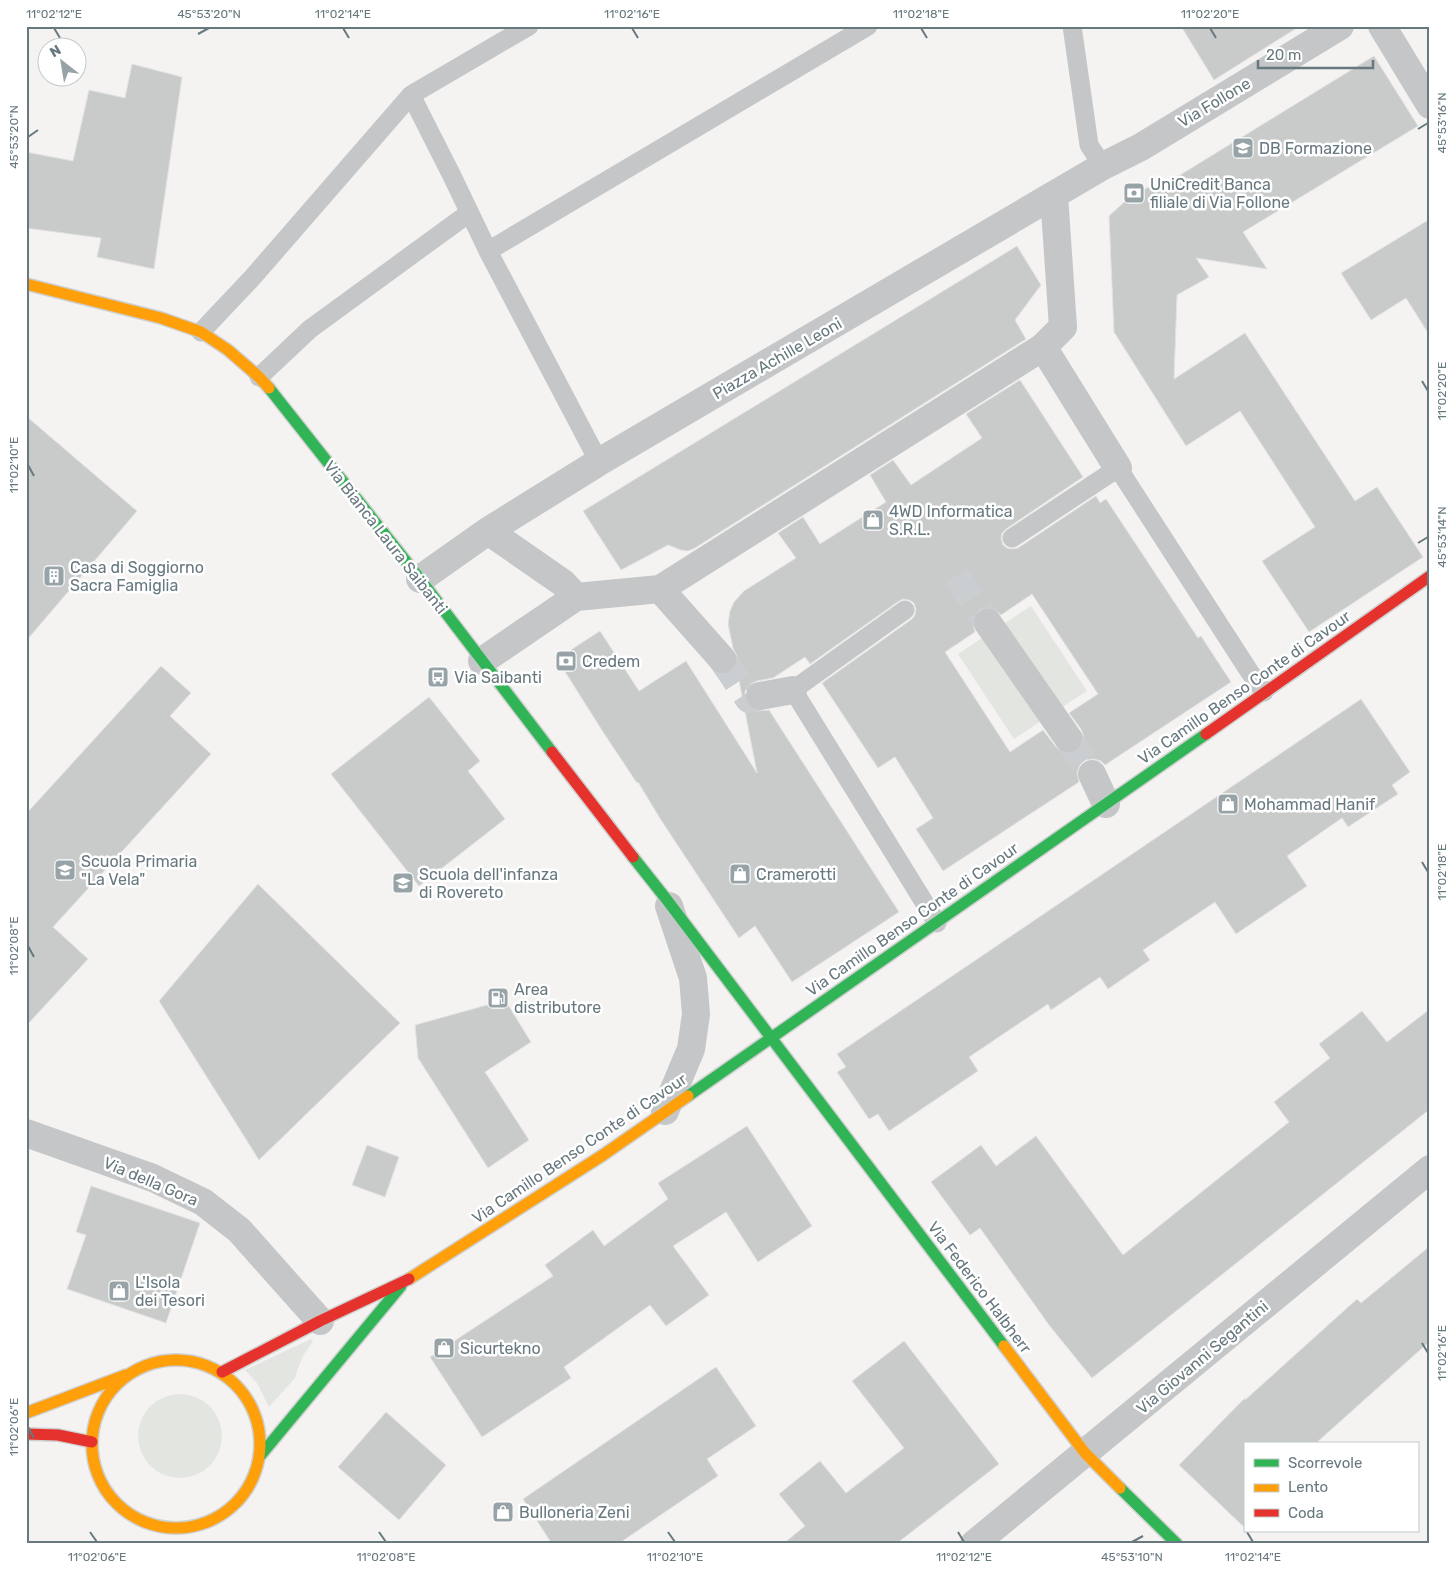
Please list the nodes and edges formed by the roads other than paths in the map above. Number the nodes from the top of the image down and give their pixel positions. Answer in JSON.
{"nodes":[{"id":1,"x":529,"y":26,"type":"edge"},
{"id":2,"x":868,"y":26,"type":"edge"},
{"id":3,"x":1072,"y":26,"type":"edge"},
{"id":4,"x":1340,"y":26,"type":"edge"},
{"id":5,"x":1382,"y":26,"type":"edge"},
{"id":6,"x":411,"y":95,"type":"junction"},
{"id":7,"x":1430,"y":104,"type":"edge"},
{"id":8,"x":1140,"y":146,"type":"joint"},
{"id":9,"x":1102,"y":166,"type":"junction"},
{"id":10,"x":1054,"y":195,"type":"junction"},
{"id":11,"x":469,"y":213,"type":"junction"},
{"id":12,"x":488,"y":251,"type":"junction"},
{"id":13,"x":26,"y":284,"type":"edge"},
{"id":14,"x":201,"y":332,"type":"junction"},
{"id":15,"x":1043,"y":347,"type":"junction"},
{"id":16,"x":259,"y":377,"type":"junction"},
{"id":17,"x":599,"y":462,"type":"junction"},
{"id":18,"x":1118,"y":468,"type":"junction"},
{"id":19,"x":488,"y":531,"type":"junction"},
{"id":20,"x":1012,"y":538,"type":"dead end"},
{"id":21,"x":1430,"y":576,"type":"edge"},
{"id":22,"x":420,"y":579,"type":"junction"},
{"id":23,"x":660,"y":589,"type":"junction"},
{"id":24,"x":576,"y":597,"type":"junction"},
{"id":25,"x":905,"y":610,"type":"dead end"},
{"id":26,"x":988,"y":623,"type":"tunnel mouth"},
{"id":27,"x":722,"y":659,"type":"tunnel mouth"},
{"id":28,"x":482,"y":661,"type":"junction"},
{"id":29,"x":793,"y":690,"type":"junction"},
{"id":30,"x":1264,"y":692,"type":"junction"},
{"id":31,"x":760,"y":696,"type":"tunnel mouth"},
{"id":32,"x":1068,"y":738,"type":"tunnel mouth"},
{"id":33,"x":1092,"y":774,"type":"tunnel mouth"},
{"id":34,"x":1106,"y":804,"type":"junction"},
{"id":35,"x":667,"y":900,"type":"junction"},
{"id":36,"x":937,"y":922,"type":"junction"},
{"id":37,"x":772,"y":1037,"type":"junction"},
{"id":38,"x":665,"y":1111,"type":"junction"},
{"id":39,"x":26,"y":1133,"type":"edge"},
{"id":40,"x":1430,"y":1169,"type":"edge"},
{"id":41,"x":407,"y":1280,"type":"junction"},
{"id":42,"x":320,"y":1321,"type":"junction"},
{"id":43,"x":222,"y":1372,"type":"junction"},
{"id":44,"x":126,"y":1375,"type":"junction"},
{"id":45,"x":26,"y":1413,"type":"edge"},
{"id":46,"x":26,"y":1434,"type":"edge"},
{"id":47,"x":92,"y":1442,"type":"junction"},
{"id":48,"x":1085,"y":1453,"type":"junction"},
{"id":49,"x":260,"y":1456,"type":"junction"},
{"id":50,"x":134,"y":1517,"type":"junction"},
{"id":51,"x":207,"y":1522,"type":"junction"},
{"id":52,"x":138,"y":1535,"type":"dead end"},
{"id":53,"x":204,"y":1537,"type":"dead end"},
{"id":54,"x":974,"y":1544,"type":"edge"},
{"id":55,"x":1177,"y":1544,"type":"edge"}],
"edges":[{"from":1,"to":6,"type":"lane"},
{"from":2,"to":12,"type":"lane"},
{"from":3,"to":9,"type":"lane"},
{"from":4,"to":8,"type":"street","name":"Via Follone"},
{"from":5,"to":7,"type":"street"},
{"from":6,"to":11,"type":"lane"},
{"from":6,"to":14,"type":"lane"},
{"from":8,"to":9,"type":"street","name":"Piazza Achille Leoni"},
{"from":9,"to":10,"type":"street","name":"Piazza Achille Leoni"},
{"from":10,"to":15,"type":"street"},
{"from":10,"to":17,"type":"street","name":"Piazza Achille Leoni"},
{"from":11,"to":12,"type":"lane"},
{"from":11,"to":16,"type":"lane"},
{"from":12,"to":17,"type":"lane"},
{"from":13,"to":14,"type":"main road","name":"Via Bianca Laura Saibanti"},
{"from":14,"to":16,"type":"main road","name":"Via Bianca Laura Saibanti"},
{"from":15,"to":18,"type":"street"},
{"from":15,"to":23,"type":"street"},
{"from":16,"to":22,"type":"main road","name":"Via Bianca Laura Saibanti"},
{"from":17,"to":19,"type":"street","name":"Piazza Achille Leoni"},
{"from":18,"to":20,"type":"lane"},
{"from":18,"to":30,"type":"lane"},
{"from":19,"to":22,"type":"street","name":"Piazza Achille Leoni"},
{"from":19,"to":24,"type":"street"},
{"from":21,"to":30,"type":"main road","name":"Via Camillo Benso Conte di Cavour"},
{"from":22,"to":28,"type":"main road","name":"Via Bianca Laura Saibanti"},
{"from":23,"to":24,"type":"street"},
{"from":23,"to":27,"type":"street"},
{"from":24,"to":28,"type":"street"},
{"from":25,"to":29,"type":"lane"},
{"from":26,"to":32,"type":"street"},
{"from":28,"to":35,"type":"main road","name":"Via Bianca Laura Saibanti"},
{"from":29,"to":31,"type":"street"},
{"from":29,"to":36,"type":"lane"},
{"from":30,"to":34,"type":"main road","name":"Via Camillo Benso Conte di Cavour"},
{"from":33,"to":34,"type":"street"},
{"from":34,"to":36,"type":"main road","name":"Via Camillo Benso Conte di Cavour"},
{"from":35,"to":37,"type":"main road","name":"Via Bianca Laura Saibanti"},
{"from":35,"to":38,"type":"street","name":"Via Bianca Laura Saibanti"},
{"from":36,"to":37,"type":"main road","name":"Via Camillo Benso Conte di Cavour"},
{"from":37,"to":38,"type":"main road","name":"Via Camillo Benso Conte di Cavour"},
{"from":37,"to":48,"type":"main road","name":"Via Federico Halbherr"},
{"from":38,"to":41,"type":"main road","name":"Via Camillo Benso Conte di Cavour"},
{"from":39,"to":42,"type":"street","name":"Via della Gora"},
{"from":40,"to":48,"type":"street","name":"Via Giovanni Segantini"},
{"from":41,"to":42,"type":"main road","name":"Via Camillo Benso Conte di Cavour"},
{"from":41,"to":49,"type":"main road","name":"Via Camillo Benso Conte di Cavour"},
{"from":42,"to":43,"type":"main road","name":"Via Camillo Benso Conte di Cavour"},
{"from":43,"to":44,"type":"main road","name":"Via Camillo Benso Conte di Cavour"},
{"from":43,"to":49,"type":"main road","name":"Via Camillo Benso Conte di Cavour"},
{"from":44,"to":45,"type":"main road","name":"Via Camillo Benso Conte di Cavour"},
{"from":44,"to":47,"type":"main road","name":"Via Camillo Benso Conte di Cavour"},
{"from":46,"to":47,"type":"main road"},
{"from":47,"to":50,"type":"main road","name":"Via Camillo Benso Conte di Cavour"},
{"from":48,"to":54,"type":"street","name":"Via Giovanni Segantini"},
{"from":48,"to":55,"type":"main road","name":"Via Federico Halbherr"},
{"from":49,"to":51,"type":"main road","name":"Via Camillo Benso Conte di Cavour"},
{"from":50,"to":51,"type":"main road","name":"Via Camillo Benso Conte di Cavour"},
{"from":50,"to":52,"type":"main road"},
{"from":51,"to":53,"type":"main road"}]}
